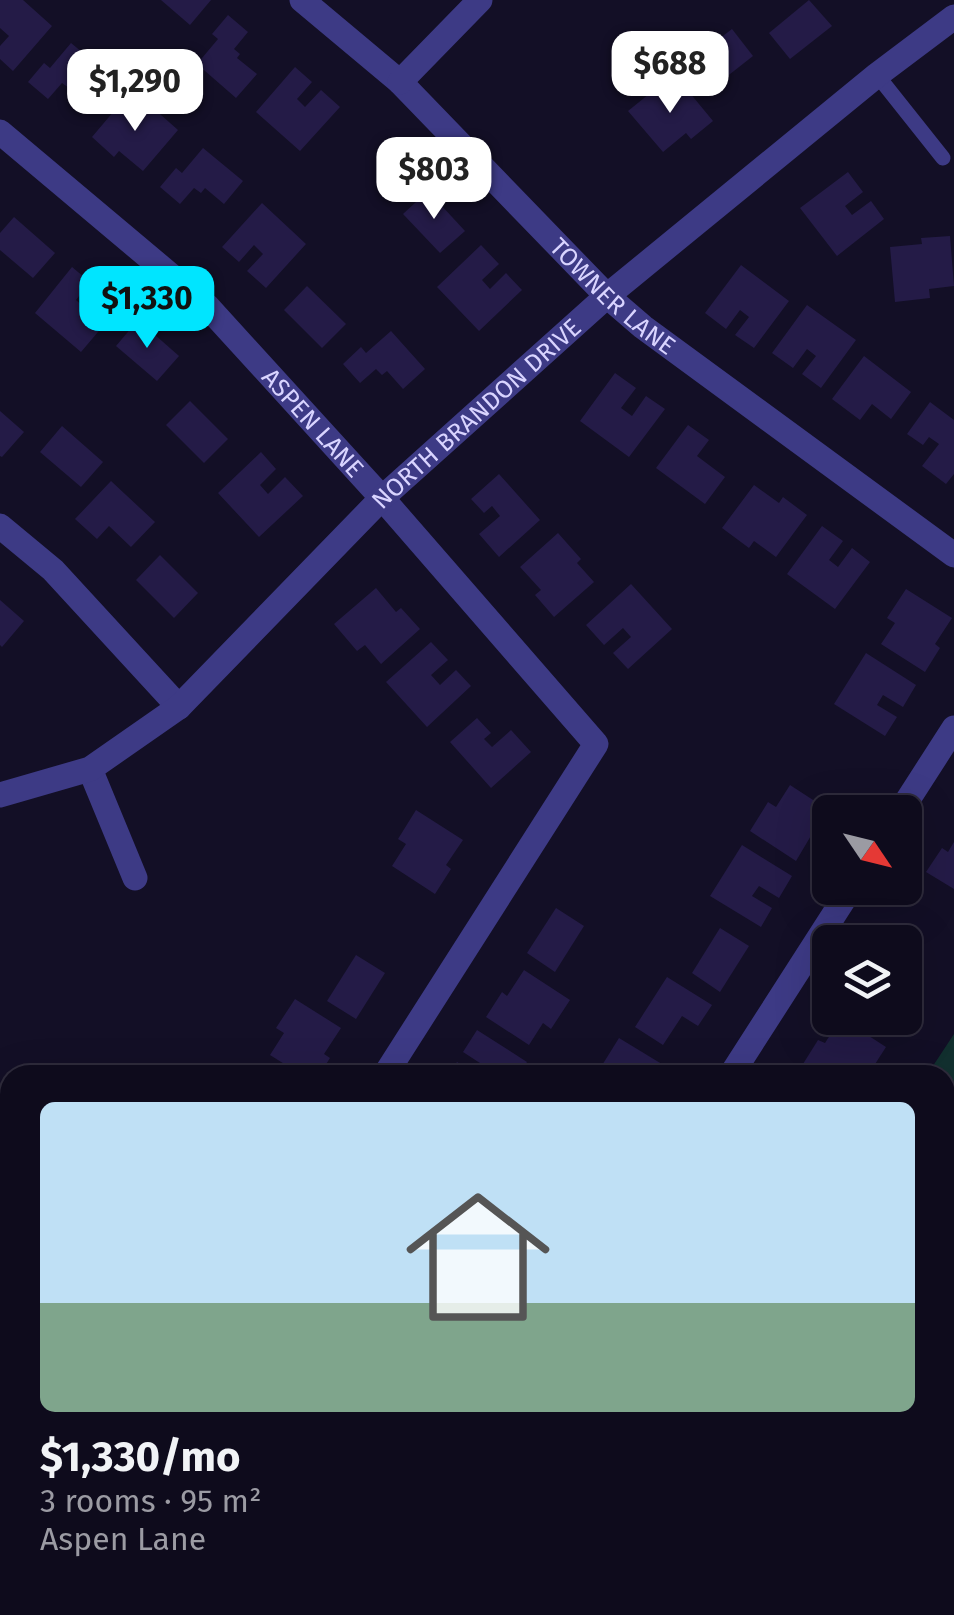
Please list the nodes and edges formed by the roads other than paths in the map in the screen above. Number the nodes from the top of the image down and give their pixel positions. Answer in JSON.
{"nodes":[{"id":1,"x":302,"y":0,"type":"edge"},
{"id":2,"x":480,"y":0,"type":"edge"},
{"id":3,"x":954,"y":16,"type":"edge"},
{"id":4,"x":877,"y":75,"type":"junction"},
{"id":5,"x":400,"y":82,"type":"junction"},
{"id":6,"x":0,"y":132,"type":"edge"},
{"id":7,"x":944,"y":158,"type":"dead end"},
{"id":8,"x":607,"y":296,"type":"junction"},
{"id":9,"x":382,"y":498,"type":"junction"},
{"id":10,"x":0,"y":526,"type":"edge"},
{"id":11,"x":954,"y":556,"type":"edge"},
{"id":12,"x":179,"y":707,"type":"junction"},
{"id":13,"x":954,"y":728,"type":"edge"},
{"id":14,"x":90,"y":768,"type":"junction"},
{"id":15,"x":0,"y":795,"type":"edge"},
{"id":16,"x":911,"y":795,"type":"edge"},
{"id":17,"x":135,"y":878,"type":"dead end"},
{"id":18,"x":841,"y":905,"type":"edge"},
{"id":19,"x":391,"y":1065,"type":"edge"},
{"id":20,"x":737,"y":1065,"type":"edge"}],
"edges":[{"from":1,"to":5,"type":"street","name":"TOWNER LANE"},
{"from":2,"to":5,"type":"street"},
{"from":3,"to":4,"type":"street","name":"NORTH BRANDON DRIVE"},
{"from":4,"to":7,"type":"lane"},
{"from":4,"to":8,"type":"street","name":"NORTH BRANDON DRIVE"},
{"from":5,"to":8,"type":"street","name":"TOWNER LANE"},
{"from":6,"to":9,"type":"street","name":"ASPEN LANE"},
{"from":8,"to":9,"type":"street","name":"NORTH BRANDON DRIVE"},
{"from":8,"to":11,"type":"street","name":"TOWNER LANE"},
{"from":9,"to":12,"type":"street","name":"NORTH BRANDON DRIVE"},
{"from":9,"to":19,"type":"street","name":"ASPEN LANE"},
{"from":10,"to":12,"type":"street"},
{"from":12,"to":14,"type":"street","name":"NORTH BRANDON DRIVE"},
{"from":13,"to":16,"type":"street"},
{"from":14,"to":15,"type":"street","name":"NORTH BRANDON DRIVE"},
{"from":14,"to":17,"type":"street"},
{"from":18,"to":20,"type":"street"}]}
